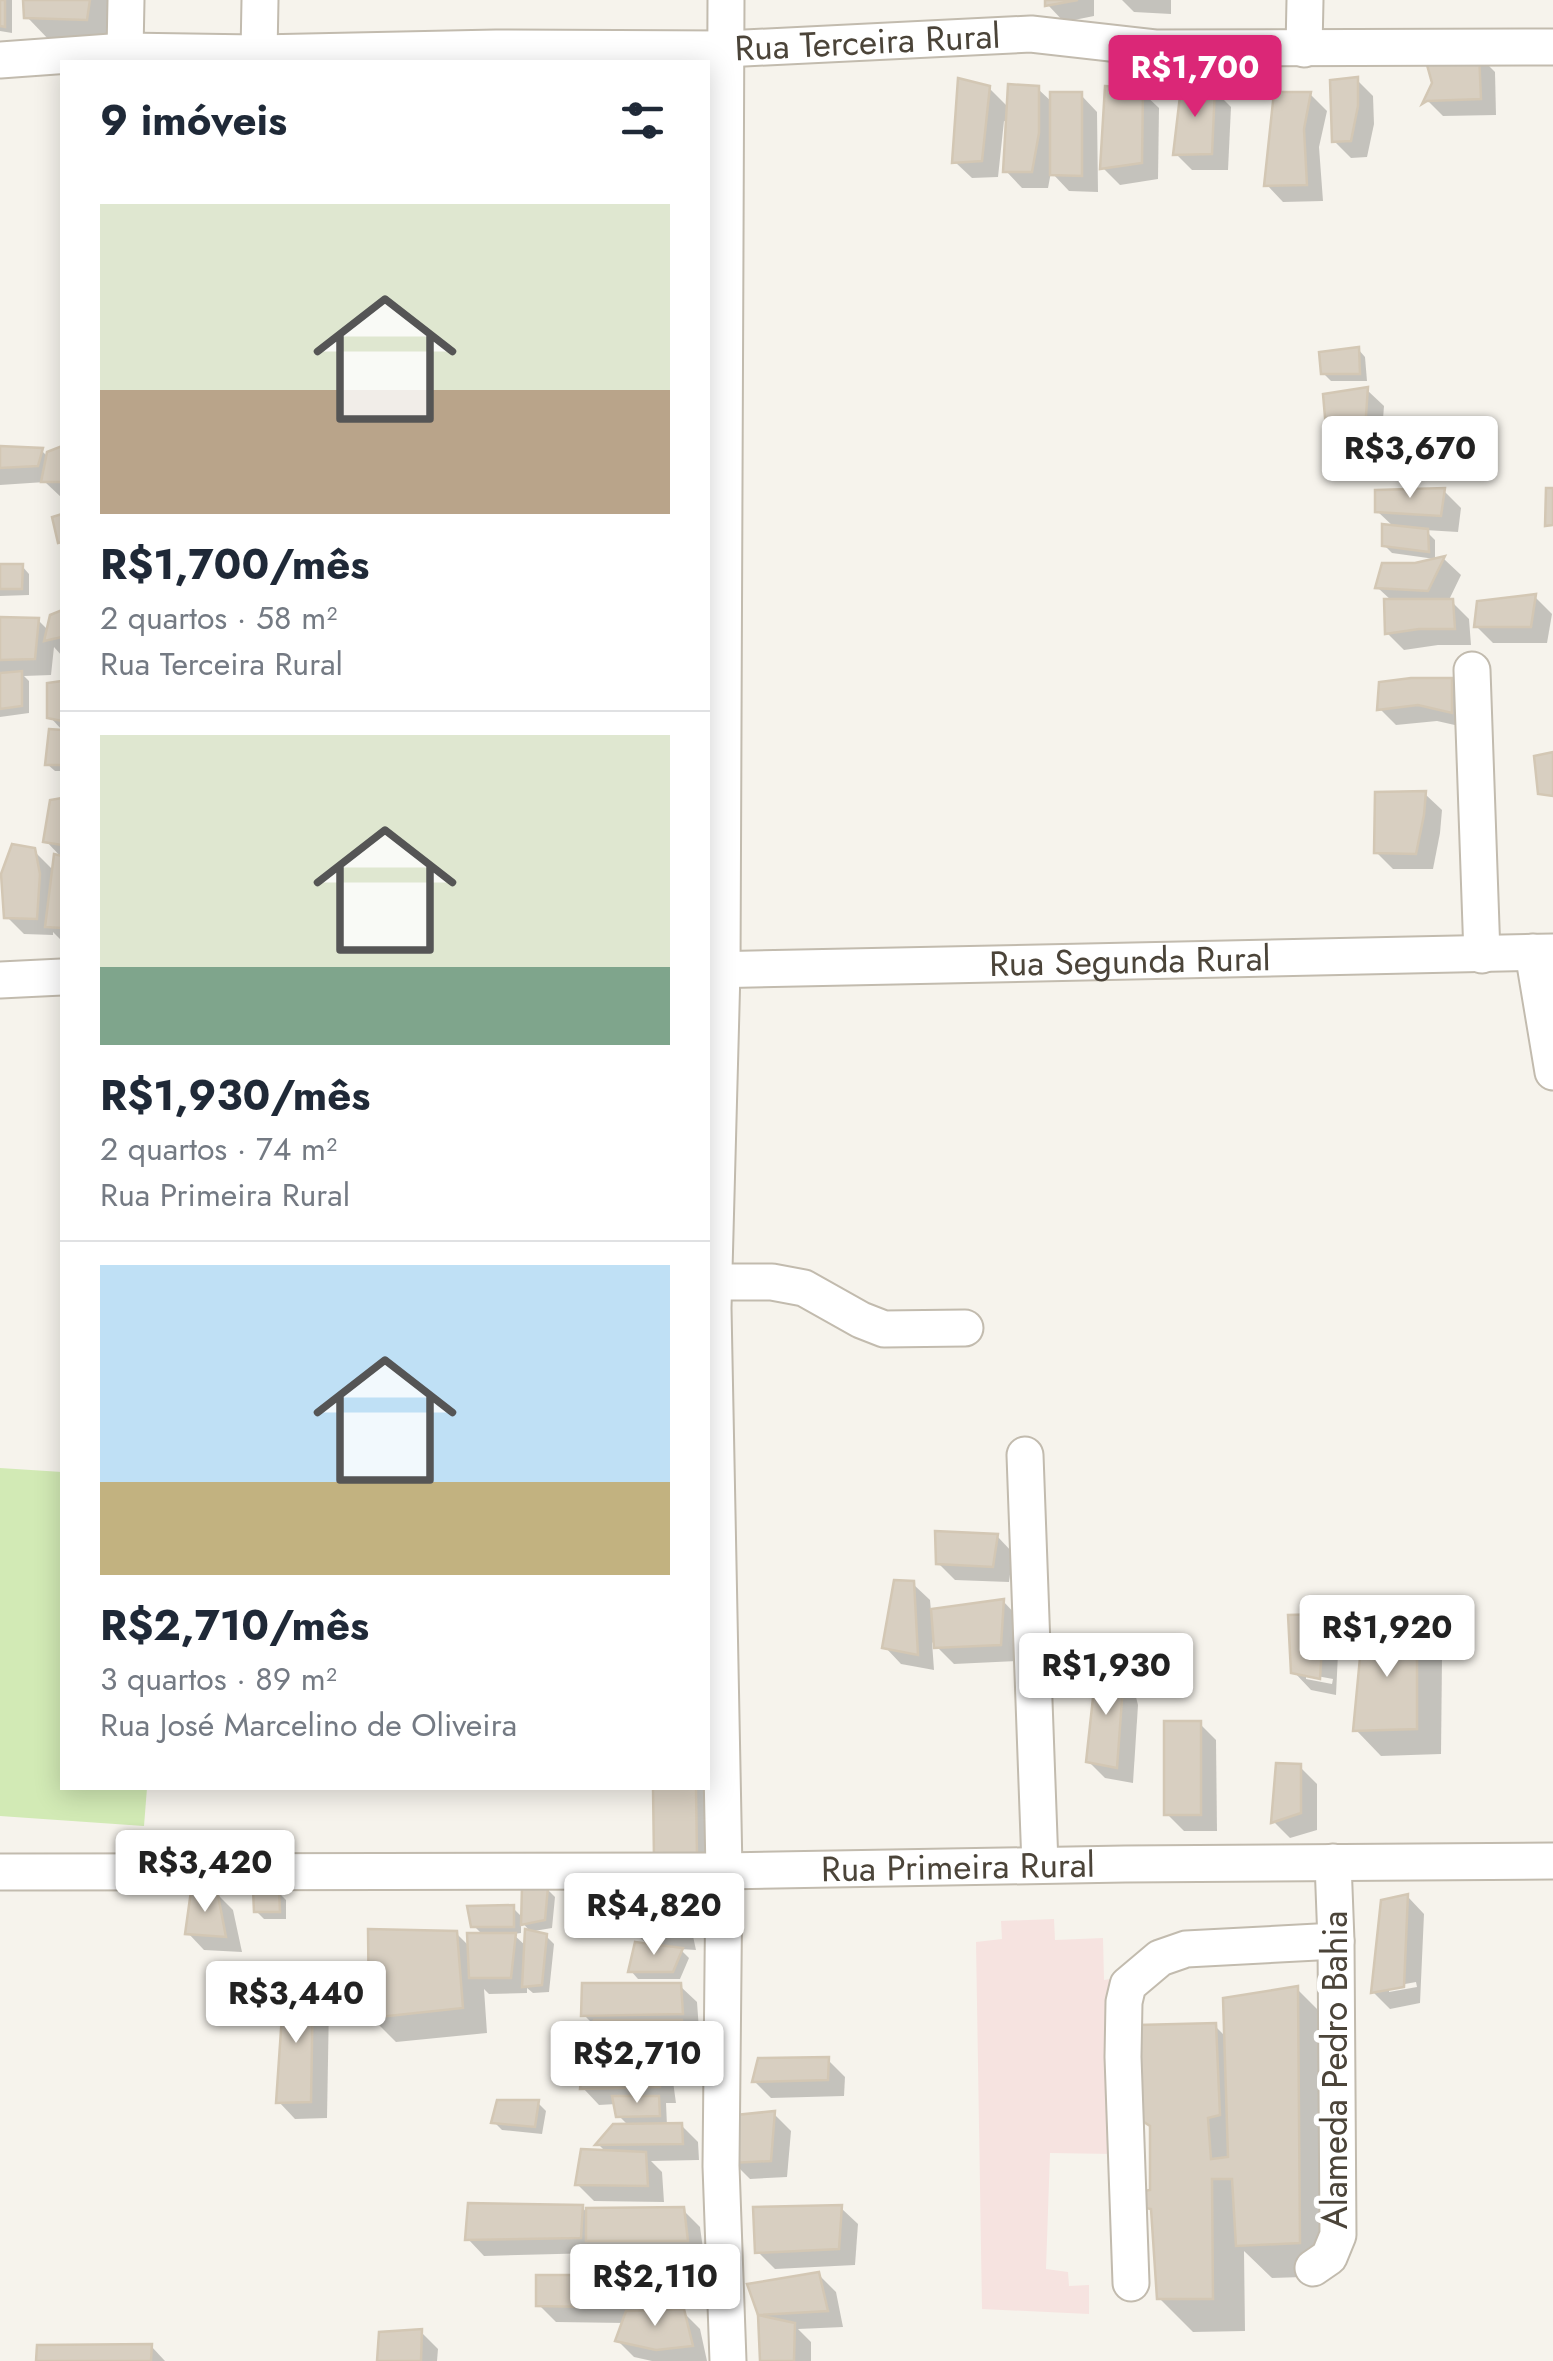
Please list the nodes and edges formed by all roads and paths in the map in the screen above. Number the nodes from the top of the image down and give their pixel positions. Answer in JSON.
{"nodes":[{"id":1,"x":126,"y":0,"type":"edge"},
{"id":2,"x":260,"y":0,"type":"edge"},
{"id":3,"x":726,"y":0,"type":"edge"},
{"id":4,"x":1304,"y":0,"type":"edge"},
{"id":5,"x":1304,"y":48,"type":"junction"},
{"id":6,"x":1553,"y":48,"type":"edge"},
{"id":7,"x":725,"y":49,"type":"junction"},
{"id":8,"x":125,"y":50,"type":"junction"},
{"id":9,"x":259,"y":53,"type":"junction"},
{"id":10,"x":161,"y":58,"type":"edge"},
{"id":11,"x":0,"y":60,"type":"edge"},
{"id":12,"x":1472,"y":670,"type":"dead end"},
{"id":13,"x":1543,"y":952,"type":"edge"},
{"id":14,"x":1482,"y":955,"type":"junction"},
{"id":15,"x":715,"y":970,"type":"edge"},
{"id":16,"x":60,"y":977,"type":"edge"},
{"id":17,"x":0,"y":980,"type":"edge"},
{"id":18,"x":1553,"y":1072,"type":"edge"},
{"id":19,"x":718,"y":1295,"type":"edge"},
{"id":20,"x":965,"y":1328,"type":"dead end"},
{"id":21,"x":1024,"y":1456,"type":"dead end"},
{"id":22,"x":1553,"y":1861,"type":"edge"},
{"id":23,"x":1334,"y":1862,"type":"junction"},
{"id":24,"x":1040,"y":1865,"type":"junction"},
{"id":25,"x":724,"y":1871,"type":"junction"},
{"id":26,"x":0,"y":1872,"type":"edge"},
{"id":27,"x":1336,"y":1941,"type":"junction"},
{"id":28,"x":1313,"y":2268,"type":"dead end"},
{"id":29,"x":1131,"y":2282,"type":"dead end"},
{"id":30,"x":728,"y":2361,"type":"edge"}],
"edges":[{"from":1,"to":8,"type":"street"},
{"from":2,"to":9,"type":"street"},
{"from":3,"to":7,"type":"street"},
{"from":4,"to":5,"type":"street"},
{"from":5,"to":6,"type":"street","name":"Rua Terceira Rural"},
{"from":5,"to":7,"type":"street","name":"Rua Terceira Rural"},
{"from":7,"to":9,"type":"street","name":"Rua Terceira Rural"},
{"from":7,"to":15,"type":"street"},
{"from":8,"to":10,"type":"street","name":"Rua Terceira Rural"},
{"from":8,"to":11,"type":"street","name":"Rua Terceira Rural"},
{"from":9,"to":10,"type":"street","name":"Rua Terceira Rural"},
{"from":12,"to":14,"type":"street"},
{"from":13,"to":14,"type":"street","name":"Rua Segunda Rural"},
{"from":13,"to":18,"type":"street"},
{"from":14,"to":15,"type":"street","name":"Rua Segunda Rural"},
{"from":15,"to":19,"type":"street"},
{"from":16,"to":17,"type":"street"},
{"from":19,"to":20,"type":"street"},
{"from":19,"to":25,"type":"street"},
{"from":21,"to":24,"type":"street"},
{"from":22,"to":23,"type":"street","name":"Rua Primeira Rural"},
{"from":23,"to":24,"type":"street","name":"Rua Primeira Rural"},
{"from":23,"to":27,"type":"street","name":"Alameda Pedro Bahia"},
{"from":24,"to":25,"type":"street","name":"Rua Primeira Rural"},
{"from":25,"to":26,"type":"street","name":"Rua Primeira Rural"},
{"from":25,"to":30,"type":"street"},
{"from":27,"to":28,"type":"street","name":"Alameda Pedro Bahia"},
{"from":27,"to":29,"type":"street"}]}
